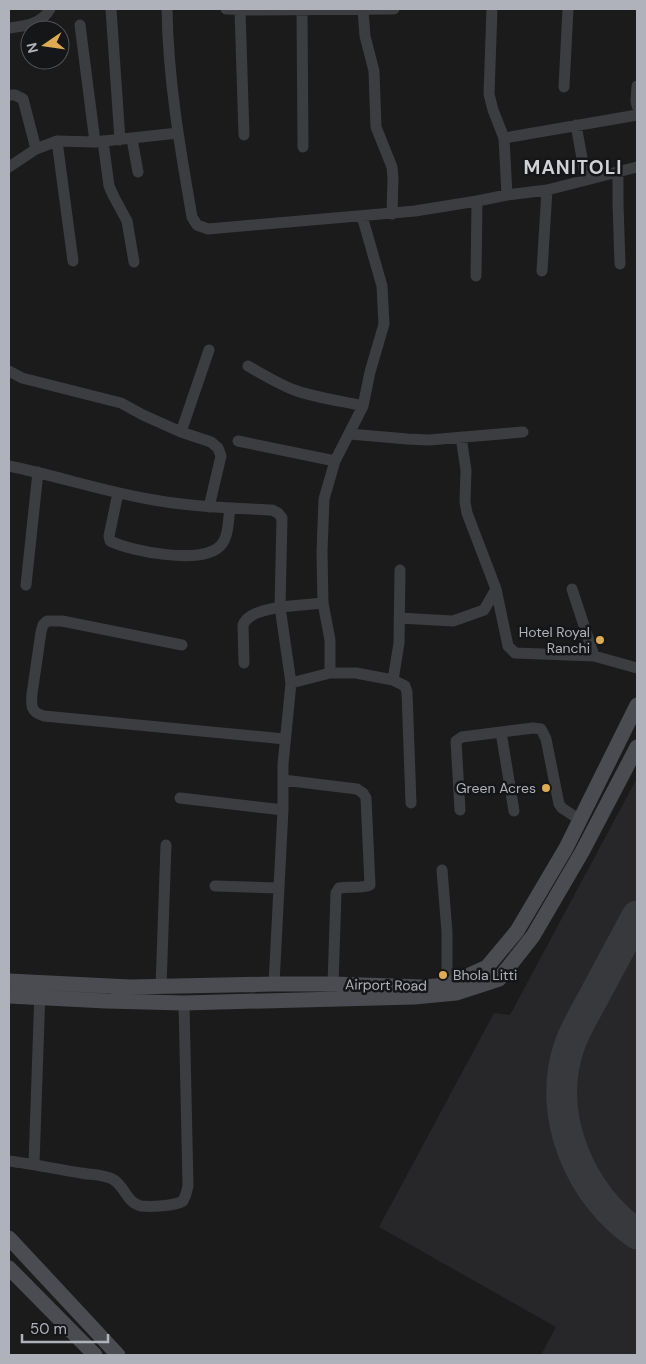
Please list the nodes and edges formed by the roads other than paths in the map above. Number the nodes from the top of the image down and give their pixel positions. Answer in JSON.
{"nodes":[{"id":1,"x":50,"y":9,"type":"edge"},
{"id":2,"x":111,"y":9,"type":"edge"},
{"id":3,"x":167,"y":9,"type":"edge"},
{"id":4,"x":226,"y":9,"type":"edge"},
{"id":5,"x":394,"y":9,"type":"edge"},
{"id":6,"x":492,"y":9,"type":"edge"},
{"id":7,"x":568,"y":9,"type":"edge"},
{"id":8,"x":240,"y":10,"type":"junction"},
{"id":9,"x":302,"y":10,"type":"junction"},
{"id":10,"x":363,"y":10,"type":"junction"},
{"id":11,"x":80,"y":25,"type":"dead end"},
{"id":12,"x":9,"y":28,"type":"edge"},
{"id":13,"x":637,"y":86,"type":"edge"},
{"id":14,"x":564,"y":87,"type":"dead end"},
{"id":15,"x":9,"y":95,"type":"edge"},
{"id":16,"x":637,"y":106,"type":"edge"},
{"id":17,"x":637,"y":115,"type":"edge"},
{"id":18,"x":576,"y":125,"type":"junction"},
{"id":19,"x":178,"y":133,"type":"junction"},
{"id":20,"x":244,"y":135,"type":"dead end"},
{"id":21,"x":504,"y":138,"type":"junction"},
{"id":22,"x":132,"y":139,"type":"junction"},
{"id":23,"x":120,"y":140,"type":"junction"},
{"id":24,"x":57,"y":141,"type":"junction"},
{"id":25,"x":99,"y":142,"type":"junction"},
{"id":26,"x":303,"y":147,"type":"dead end"},
{"id":27,"x":36,"y":149,"type":"junction"},
{"id":28,"x":9,"y":167,"type":"edge"},
{"id":29,"x":637,"y":167,"type":"edge"},
{"id":30,"x":138,"y":172,"type":"dead end"},
{"id":31,"x":618,"y":172,"type":"junction"},
{"id":32,"x":586,"y":180,"type":"junction"},
{"id":33,"x":547,"y":190,"type":"junction"},
{"id":34,"x":507,"y":195,"type":"junction"},
{"id":35,"x":477,"y":201,"type":"junction"},
{"id":36,"x":392,"y":214,"type":"junction"},
{"id":37,"x":362,"y":216,"type":"junction"},
{"id":38,"x":73,"y":261,"type":"dead end"},
{"id":39,"x":134,"y":262,"type":"dead end"},
{"id":40,"x":620,"y":264,"type":"dead end"},
{"id":41,"x":542,"y":271,"type":"dead end"},
{"id":42,"x":476,"y":276,"type":"dead end"},
{"id":43,"x":209,"y":350,"type":"dead end"},
{"id":44,"x":248,"y":366,"type":"dead end"},
{"id":45,"x":9,"y":371,"type":"edge"},
{"id":46,"x":363,"y":406,"type":"junction"},
{"id":47,"x":181,"y":432,"type":"junction"},
{"id":48,"x":523,"y":432,"type":"dead end"},
{"id":49,"x":350,"y":434,"type":"junction"},
{"id":50,"x":461,"y":437,"type":"junction"},
{"id":51,"x":238,"y":441,"type":"dead end"},
{"id":52,"x":335,"y":461,"type":"junction"},
{"id":53,"x":9,"y":466,"type":"edge"},
{"id":54,"x":38,"y":472,"type":"junction"},
{"id":55,"x":118,"y":492,"type":"junction"},
{"id":56,"x":209,"y":507,"type":"junction"},
{"id":57,"x":230,"y":508,"type":"junction"},
{"id":58,"x":400,"y":570,"type":"dead end"},
{"id":59,"x":26,"y":585,"type":"dead end"},
{"id":60,"x":496,"y":589,"type":"junction"},
{"id":61,"x":572,"y":589,"type":"dead end"},
{"id":62,"x":322,"y":603,"type":"junction"},
{"id":63,"x":280,"y":607,"type":"junction"},
{"id":64,"x":399,"y":618,"type":"junction"},
{"id":65,"x":182,"y":644,"type":"dead end"},
{"id":66,"x":594,"y":656,"type":"junction"},
{"id":67,"x":244,"y":663,"type":"dead end"},
{"id":68,"x":637,"y":668,"type":"edge"},
{"id":69,"x":330,"y":673,"type":"junction"},
{"id":70,"x":393,"y":680,"type":"junction"},
{"id":71,"x":291,"y":683,"type":"junction"},
{"id":72,"x":637,"y":704,"type":"edge"},
{"id":73,"x":501,"y":732,"type":"junction"},
{"id":74,"x":285,"y":739,"type":"junction"},
{"id":75,"x":637,"y":746,"type":"edge"},
{"id":76,"x":283,"y":780,"type":"junction"},
{"id":77,"x":180,"y":798,"type":"dead end"},
{"id":78,"x":411,"y":803,"type":"dead end"},
{"id":79,"x":283,"y":810,"type":"junction"},
{"id":80,"x":460,"y":810,"type":"dead end"},
{"id":81,"x":514,"y":811,"type":"dead end"},
{"id":82,"x":580,"y":820,"type":"junction"},
{"id":83,"x":166,"y":845,"type":"dead end"},
{"id":84,"x":442,"y":870,"type":"dead end"},
{"id":85,"x":215,"y":886,"type":"dead end"},
{"id":86,"x":278,"y":888,"type":"junction"},
{"id":87,"x":9,"y":981,"type":"edge"},
{"id":88,"x":41,"y":982,"type":"junction"},
{"id":89,"x":274,"y":984,"type":"junction"},
{"id":90,"x":333,"y":984,"type":"junction"},
{"id":91,"x":447,"y":985,"type":"junction"},
{"id":92,"x":161,"y":986,"type":"junction"},
{"id":93,"x":9,"y":996,"type":"edge"},
{"id":94,"x":40,"y":998,"type":"junction"},
{"id":95,"x":184,"y":1003,"type":"junction"},
{"id":96,"x":9,"y":1161,"type":"edge"},
{"id":97,"x":34,"y":1164,"type":"junction"},
{"id":98,"x":9,"y":1238,"type":"edge"},
{"id":99,"x":9,"y":1268,"type":"edge"},
{"id":100,"x":95,"y":1355,"type":"edge"},
{"id":101,"x":118,"y":1355,"type":"edge"}],
"edges":[{"from":1,"to":12,"type":"street"},
{"from":2,"to":23,"type":"street"},
{"from":3,"to":19,"type":"street"},
{"from":4,"to":8,"type":"street"},
{"from":5,"to":10,"type":"street"},
{"from":6,"to":21,"type":"street"},
{"from":7,"to":14,"type":"street"},
{"from":8,"to":9,"type":"street"},
{"from":8,"to":20,"type":"street"},
{"from":9,"to":10,"type":"street"},
{"from":9,"to":26,"type":"street"},
{"from":10,"to":36,"type":"street"},
{"from":11,"to":25,"type":"street"},
{"from":13,"to":16,"type":"street"},
{"from":15,"to":27,"type":"street"},
{"from":17,"to":18,"type":"street"},
{"from":18,"to":21,"type":"street"},
{"from":18,"to":32,"type":"street"},
{"from":19,"to":22,"type":"street"},
{"from":19,"to":37,"type":"street"},
{"from":21,"to":34,"type":"street"},
{"from":22,"to":23,"type":"street"},
{"from":22,"to":30,"type":"street"},
{"from":23,"to":25,"type":"street"},
{"from":24,"to":25,"type":"street"},
{"from":24,"to":27,"type":"street"},
{"from":24,"to":38,"type":"street"},
{"from":25,"to":39,"type":"street"},
{"from":27,"to":28,"type":"street"},
{"from":29,"to":31,"type":"street"},
{"from":31,"to":32,"type":"street"},
{"from":31,"to":40,"type":"street"},
{"from":32,"to":33,"type":"street"},
{"from":33,"to":34,"type":"street"},
{"from":33,"to":41,"type":"street"},
{"from":34,"to":35,"type":"street"},
{"from":35,"to":36,"type":"street"},
{"from":35,"to":42,"type":"street"},
{"from":36,"to":37,"type":"street"},
{"from":37,"to":46,"type":"street"},
{"from":43,"to":47,"type":"street"},
{"from":44,"to":46,"type":"street"},
{"from":45,"to":47,"type":"street"},
{"from":46,"to":49,"type":"street"},
{"from":47,"to":56,"type":"street"},
{"from":48,"to":50,"type":"street"},
{"from":49,"to":50,"type":"street"},
{"from":49,"to":52,"type":"street"},
{"from":50,"to":60,"type":"street"},
{"from":51,"to":52,"type":"street"},
{"from":52,"to":62,"type":"street"},
{"from":53,"to":54,"type":"street"},
{"from":54,"to":55,"type":"street"},
{"from":54,"to":59,"type":"street"},
{"from":55,"to":56,"type":"street"},
{"from":55,"to":57,"type":"street"},
{"from":56,"to":57,"type":"street"},
{"from":57,"to":63,"type":"street"},
{"from":58,"to":64,"type":"street"},
{"from":60,"to":64,"type":"street"},
{"from":60,"to":66,"type":"street"},
{"from":61,"to":66,"type":"street"},
{"from":62,"to":63,"type":"street"},
{"from":62,"to":69,"type":"street"},
{"from":63,"to":67,"type":"street"},
{"from":63,"to":71,"type":"street"},
{"from":64,"to":70,"type":"street"},
{"from":65,"to":74,"type":"street"},
{"from":66,"to":68,"type":"street"},
{"from":69,"to":70,"type":"street"},
{"from":69,"to":71,"type":"street"},
{"from":70,"to":78,"type":"street"},
{"from":71,"to":74,"type":"street"},
{"from":72,"to":82,"type":"street","name":"Airport Road"},
{"from":73,"to":80,"type":"street"},
{"from":73,"to":81,"type":"street"},
{"from":73,"to":82,"type":"street"},
{"from":74,"to":76,"type":"street"},
{"from":75,"to":95,"type":"street","name":"Airport Road"},
{"from":76,"to":79,"type":"street"},
{"from":76,"to":90,"type":"street"},
{"from":77,"to":79,"type":"street"},
{"from":79,"to":86,"type":"street"},
{"from":82,"to":91,"type":"street","name":"Airport Road"},
{"from":83,"to":92,"type":"street"},
{"from":84,"to":91,"type":"street"},
{"from":85,"to":86,"type":"street"},
{"from":86,"to":89,"type":"street"},
{"from":87,"to":88,"type":"street","name":"Airport Road"},
{"from":88,"to":92,"type":"street","name":"Airport Road"},
{"from":88,"to":94,"type":"street"},
{"from":89,"to":90,"type":"street","name":"Airport Road"},
{"from":89,"to":92,"type":"street","name":"Airport Road"},
{"from":90,"to":91,"type":"street","name":"Airport Road"},
{"from":93,"to":94,"type":"street","name":"Airport Road"},
{"from":94,"to":95,"type":"street","name":"Airport Road"},
{"from":94,"to":97,"type":"street"},
{"from":95,"to":97,"type":"street"},
{"from":96,"to":97,"type":"street"},
{"from":98,"to":101,"type":"street"},
{"from":99,"to":100,"type":"street"}]}
